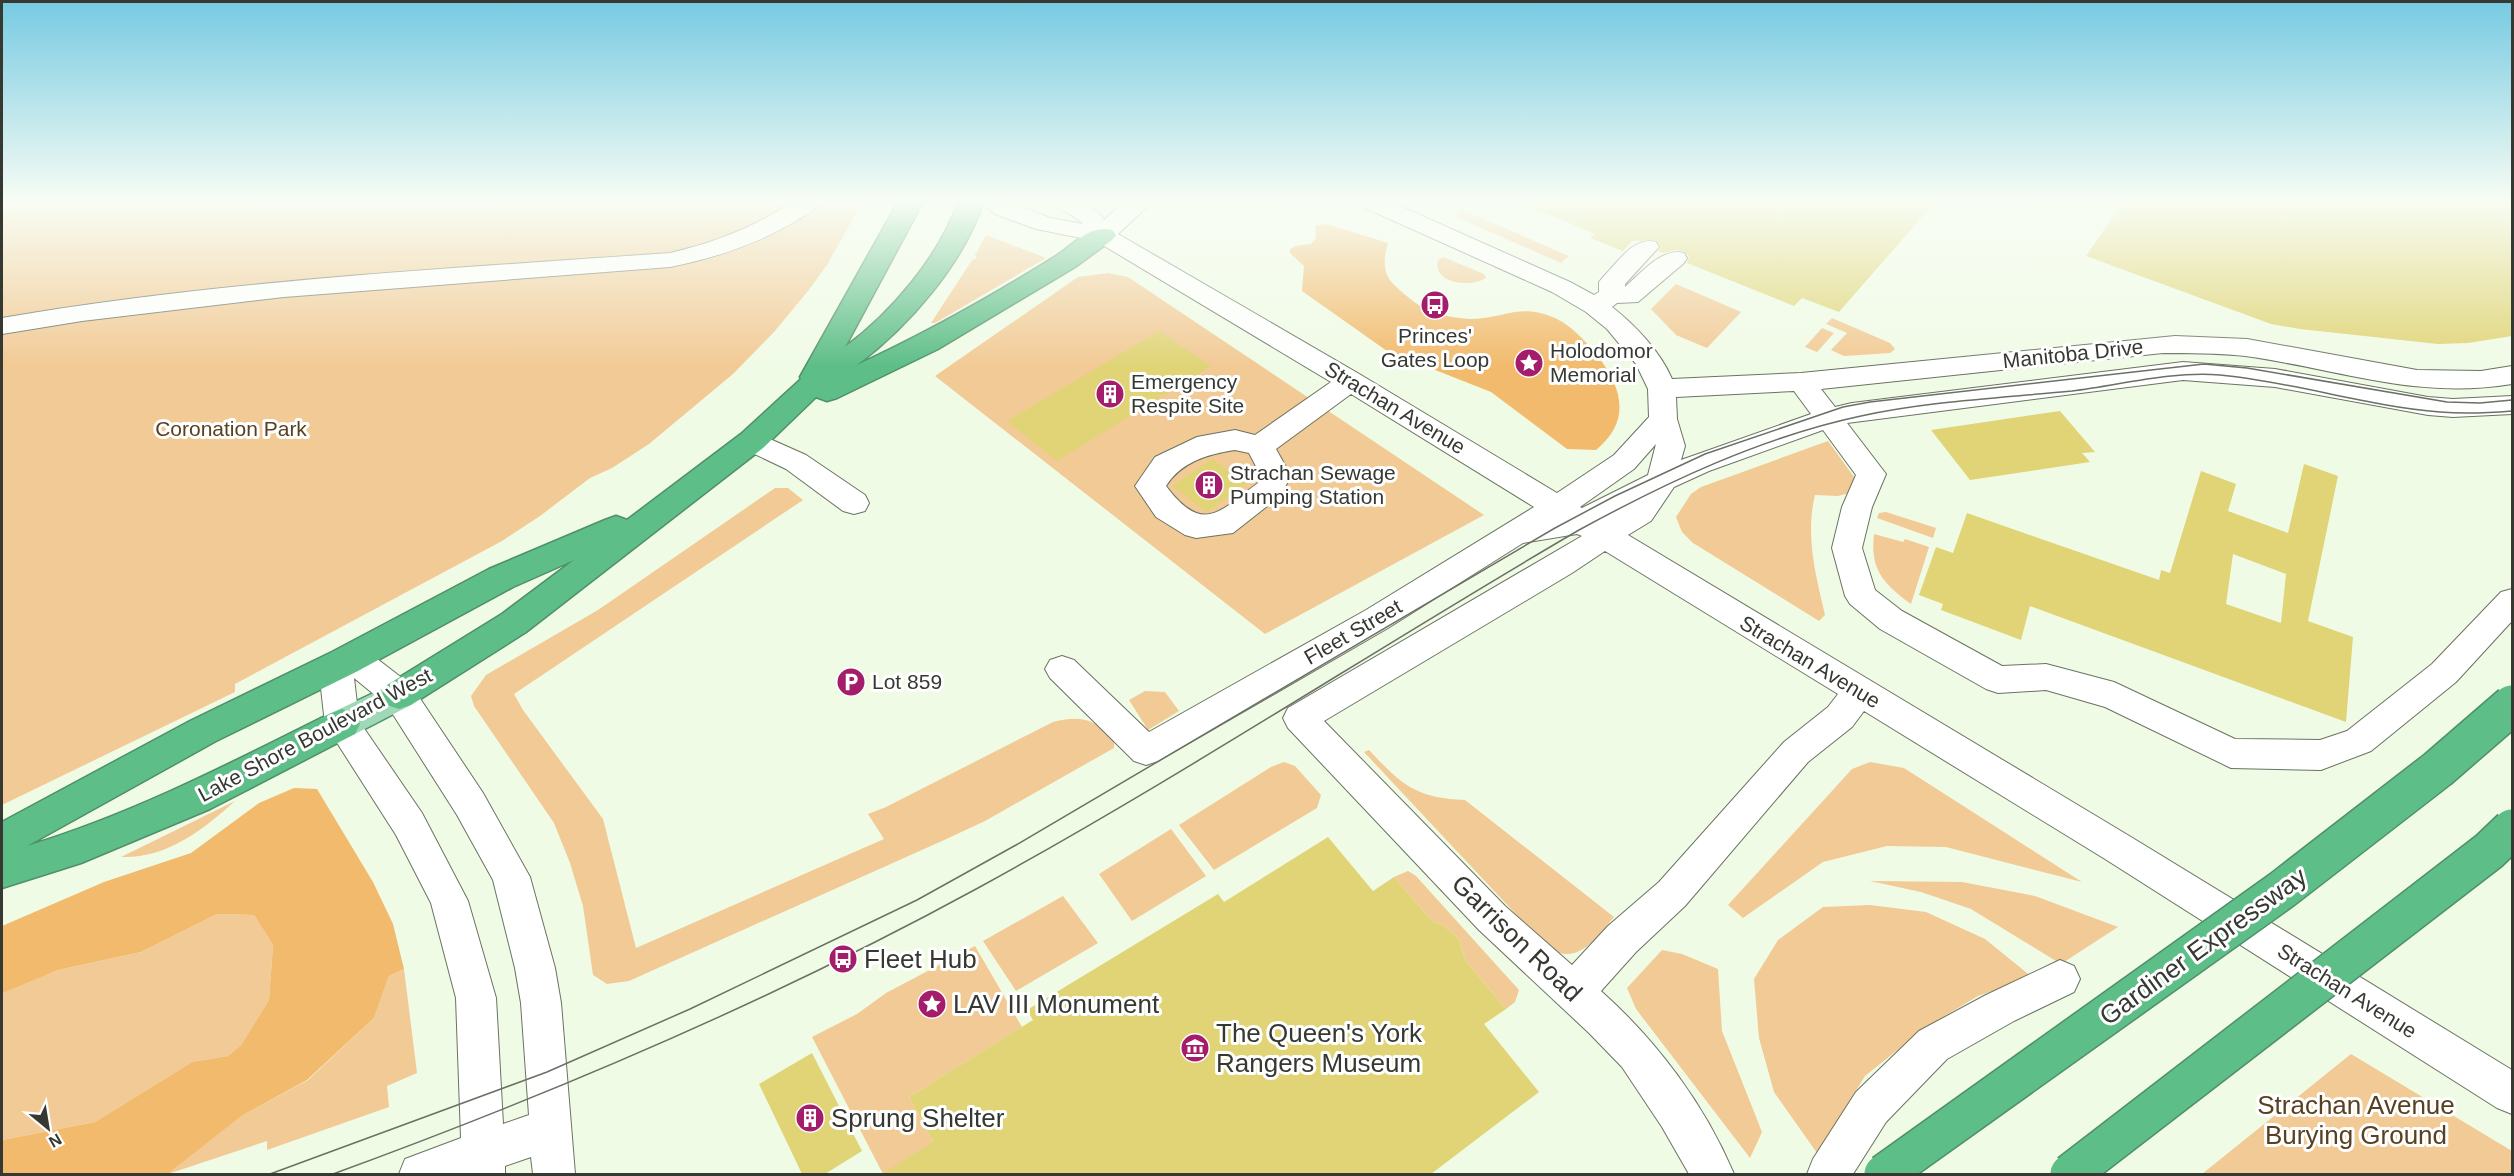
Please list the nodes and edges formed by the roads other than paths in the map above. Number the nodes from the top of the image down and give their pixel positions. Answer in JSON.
{"nodes":[{"id":1,"x":683,"y":257,"type":"edge"},
{"id":2,"x":881,"y":257,"type":"edge"},
{"id":3,"x":943,"y":257,"type":"edge"},
{"id":4,"x":1072,"y":257,"type":"edge"},
{"id":5,"x":1140,"y":257,"type":"edge"},
{"id":6,"x":1494,"y":257,"type":"edge"},
{"id":7,"x":1637,"y":257,"type":"edge"},
{"id":8,"x":1675,"y":258,"type":"dead end"},
{"id":9,"x":1603,"y":301,"type":"junction"},
{"id":10,"x":2,"y":326,"type":"edge"},
{"id":11,"x":2512,"y":375,"type":"edge"},
{"id":12,"x":1350,"y":381,"type":"junction"},
{"id":13,"x":1802,"y":382,"type":"junction"},
{"id":14,"x":808,"y":388,"type":"junction"},
{"id":15,"x":1662,"y":389,"type":"junction"},
{"id":16,"x":2512,"y":405,"type":"edge"},
{"id":17,"x":783,"y":413,"type":"junction"},
{"id":18,"x":1829,"y":418,"type":"junction"},
{"id":19,"x":1663,"y":419,"type":"junction"},
{"id":20,"x":752,"y":441,"type":"junction"},
{"id":21,"x":1260,"y":446,"type":"dead end"},
{"id":22,"x":1662,"y":480,"type":"junction"},
{"id":23,"x":854,"y":503,"type":"dead end"},
{"id":24,"x":661,"y":508,"type":"junction"},
{"id":25,"x":1580,"y":522,"type":"junction"},
{"id":26,"x":2512,"y":601,"type":"edge"},
{"id":27,"x":344,"y":662,"type":"junction"},
{"id":28,"x":1062,"y":669,"type":"dead end"},
{"id":29,"x":1859,"y":692,"type":"junction"},
{"id":30,"x":399,"y":695,"type":"junction"},
{"id":31,"x":2512,"y":705,"type":"edge"},
{"id":32,"x":342,"y":724,"type":"junction"},
{"id":33,"x":2512,"y":829,"type":"edge"},
{"id":34,"x":2,"y":842,"type":"edge"},
{"id":35,"x":2,"y":872,"type":"edge"},
{"id":36,"x":2060,"y":979,"type":"dead end"},
{"id":37,"x":1573,"y":993,"type":"junction"},
{"id":38,"x":2512,"y":1093,"type":"edge"},
{"id":39,"x":551,"y":1129,"type":"junction"},
{"id":40,"x":483,"y":1164,"type":"edge"},
{"id":41,"x":420,"y":1174,"type":"edge"},
{"id":42,"x":554,"y":1174,"type":"edge"},
{"id":43,"x":1712,"y":1174,"type":"edge"},
{"id":44,"x":1828,"y":1174,"type":"edge"},
{"id":45,"x":1884,"y":1174,"type":"edge"},
{"id":46,"x":2070,"y":1174,"type":"edge"}],
"edges":[{"from":1,"to":10,"type":"street"},
{"from":2,"to":14,"type":"highway","name":"Lake Shore Boulevard West"},
{"from":3,"to":14,"type":"highway","name":"Lake Shore Boulevard West"},
{"from":4,"to":17,"type":"highway"},
{"from":5,"to":12,"type":"street","name":"Strachan Avenue"},
{"from":6,"to":9,"type":"street"},
{"from":7,"to":9,"type":"street"},
{"from":8,"to":9,"type":"street"},
{"from":9,"to":15,"type":"street"},
{"from":11,"to":13,"type":"street","name":"Manitoba Drive"},
{"from":12,"to":21,"type":"street"},
{"from":12,"to":25,"type":"street","name":"Strachan Avenue"},
{"from":13,"to":15,"type":"street","name":"Manitoba Drive"},
{"from":13,"to":18,"type":"street"},
{"from":14,"to":17,"type":"highway","name":"Lake Shore Boulevard West"},
{"from":15,"to":19,"type":"street"},
{"from":16,"to":18,"type":"street"},
{"from":17,"to":20,"type":"highway","name":"Lake Shore Boulevard West"},
{"from":18,"to":22,"type":"street"},
{"from":18,"to":26,"type":"street"},
{"from":19,"to":22,"type":"street"},
{"from":19,"to":25,"type":"street"},
{"from":20,"to":23,"type":"street"},
{"from":20,"to":24,"type":"highway","name":"Lake Shore Boulevard West"},
{"from":22,"to":25,"type":"street"},
{"from":24,"to":27,"type":"highway","name":"Lake Shore Boulevard West"},
{"from":24,"to":30,"type":"highway","name":"Lake Shore Boulevard West"},
{"from":25,"to":28,"type":"street","name":"Fleet Street"},
{"from":25,"to":29,"type":"street","name":"Strachan Avenue"},
{"from":25,"to":37,"type":"street","name":"Garrison Road"},
{"from":27,"to":30,"type":"street"},
{"from":27,"to":32,"type":"street"},
{"from":27,"to":34,"type":"highway","name":"Lake Shore Boulevard West"},
{"from":29,"to":37,"type":"street"},
{"from":29,"to":38,"type":"street","name":"Strachan Avenue"},
{"from":30,"to":32,"type":"main road","name":"Lake Shore Boulevard West"},
{"from":30,"to":39,"type":"street"},
{"from":31,"to":45,"type":"highway","name":"Gardiner Expressway","bridge":true},
{"from":32,"to":35,"type":"highway","name":"Lake Shore Boulevard West"},
{"from":32,"to":40,"type":"street"},
{"from":33,"to":46,"type":"highway","bridge":true},
{"from":36,"to":44,"type":"street"},
{"from":37,"to":43,"type":"street","name":"Garrison Road"},
{"from":39,"to":40,"type":"street"},
{"from":39,"to":42,"type":"street"},
{"from":40,"to":41,"type":"street"}]}
